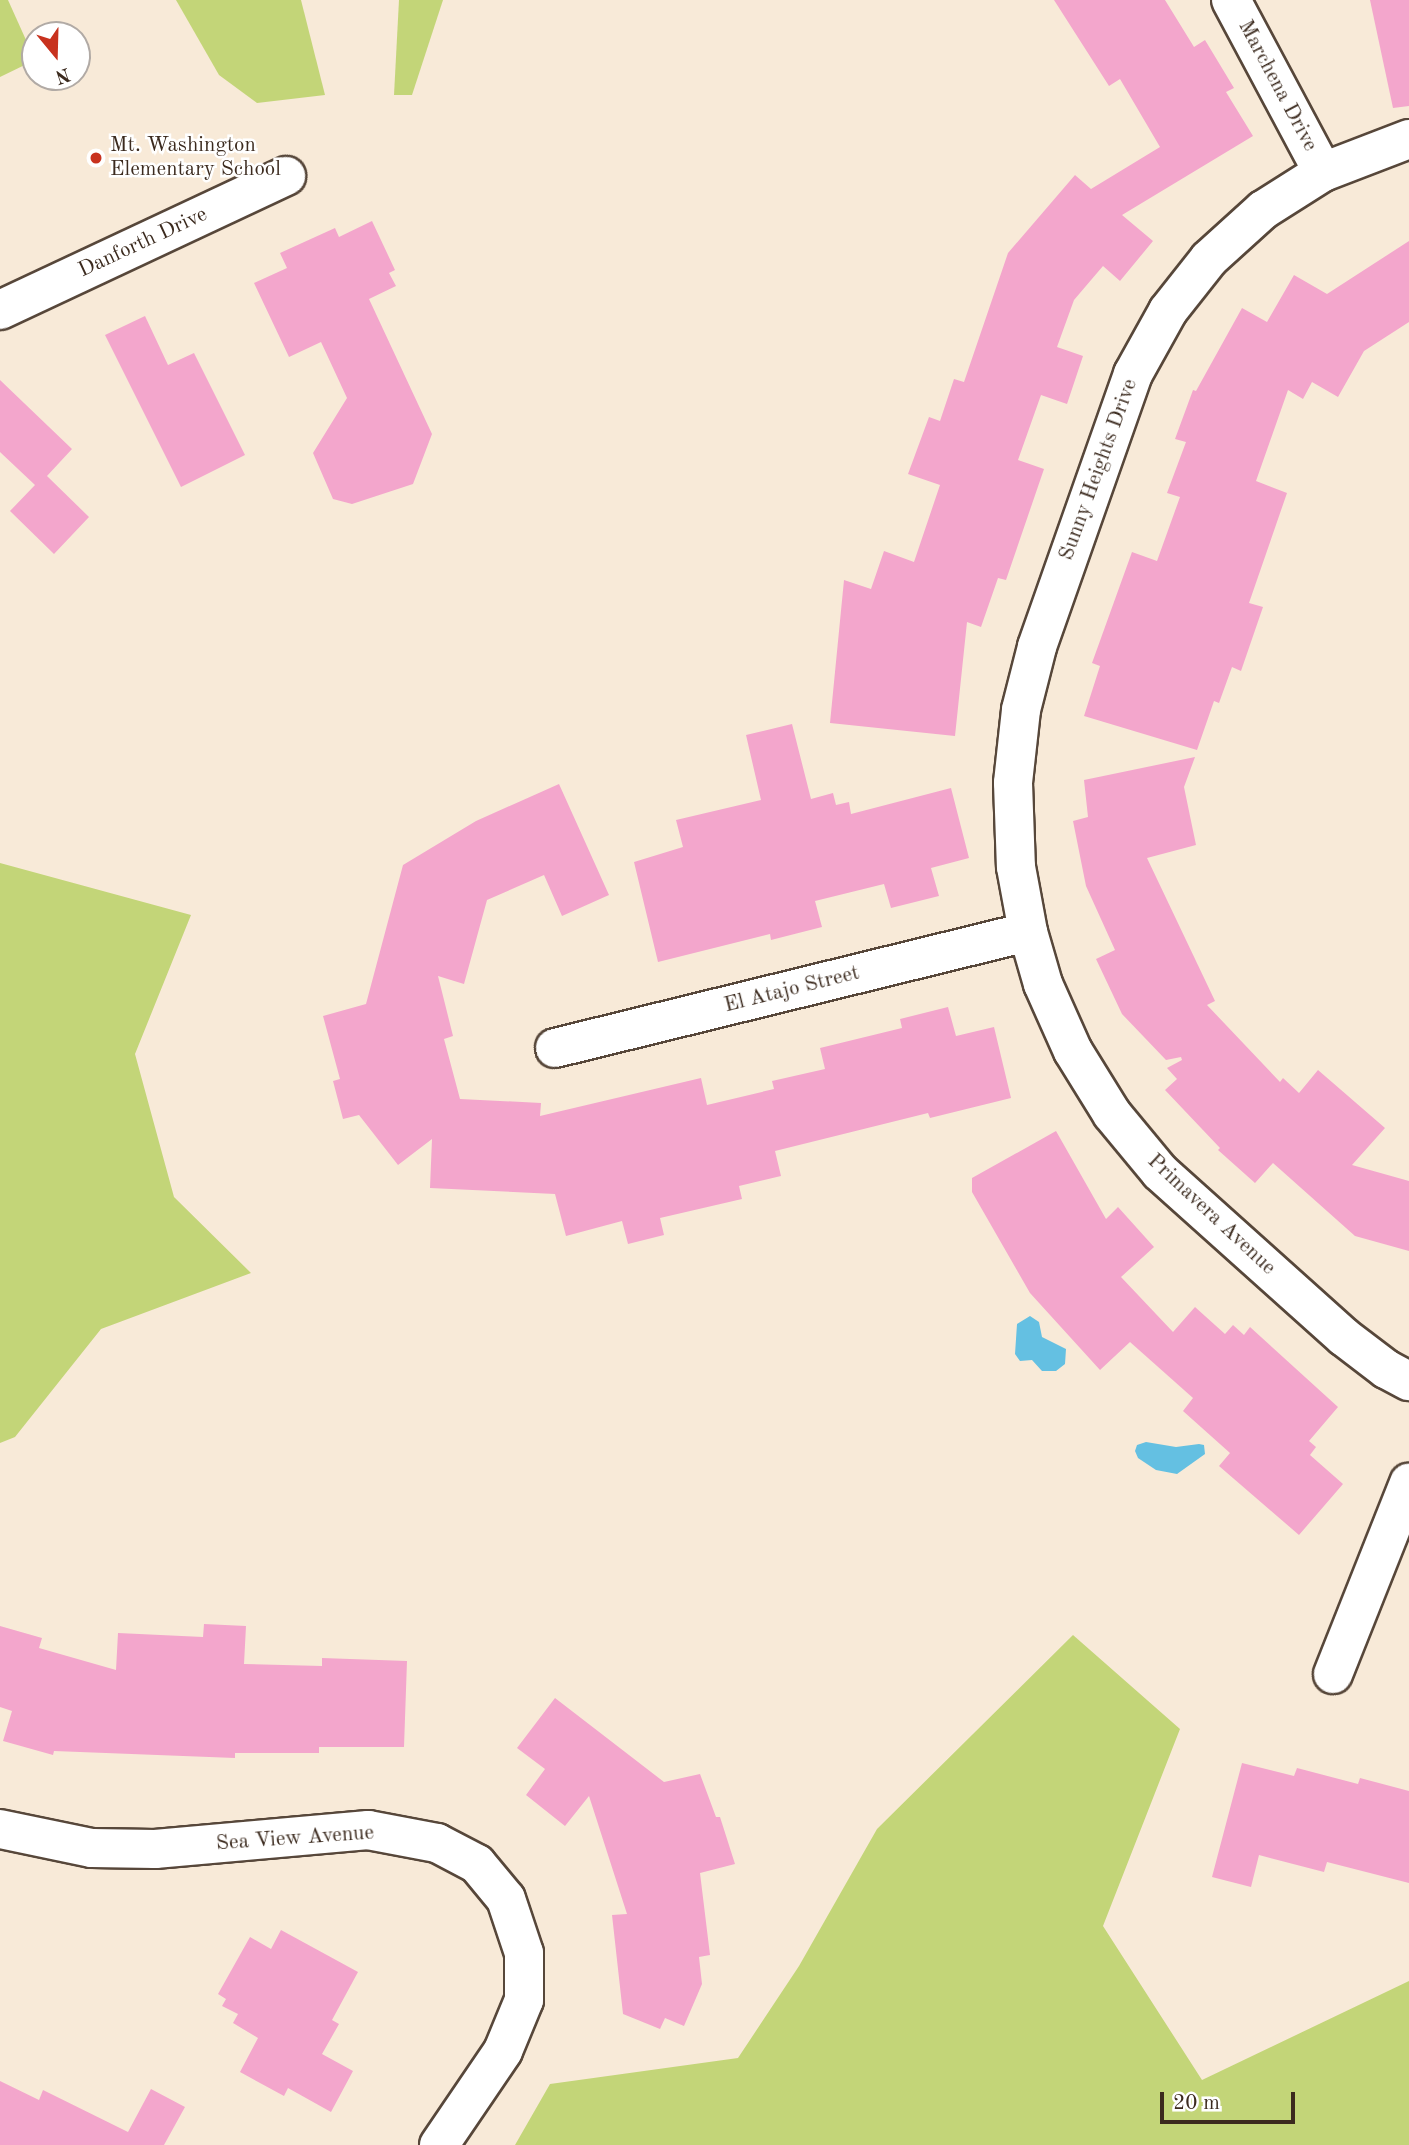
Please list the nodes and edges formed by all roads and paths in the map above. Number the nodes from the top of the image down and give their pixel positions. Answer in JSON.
{"nodes":[{"id":1,"x":1231,"y":0,"type":"edge"},
{"id":2,"x":1409,"y":139,"type":"edge"},
{"id":3,"x":1323,"y":172,"type":"junction"},
{"id":4,"x":286,"y":176,"type":"dead end"},
{"id":5,"x":0,"y":310,"type":"edge"},
{"id":6,"x":1028,"y":932,"type":"junction"},
{"id":7,"x":555,"y":1048,"type":"dead end"},
{"id":8,"x":1409,"y":1381,"type":"edge"},
{"id":9,"x":1409,"y":1483,"type":"edge"},
{"id":10,"x":1333,"y":1674,"type":"dead end"},
{"id":11,"x":0,"y":1829,"type":"edge"},
{"id":12,"x":439,"y":2145,"type":"edge"}],
"edges":[{"from":1,"to":3,"type":"street","name":"Marchena Drive"},
{"from":2,"to":3,"type":"street","name":"Sunny Heights Drive"},
{"from":3,"to":6,"type":"street","name":"Sunny Heights Drive"},
{"from":4,"to":5,"type":"street","name":"Danforth Drive"},
{"from":6,"to":7,"type":"street","name":"El Atajo Street"},
{"from":6,"to":8,"type":"street","name":"Primavera Avenue"},
{"from":9,"to":10,"type":"street"},
{"from":11,"to":12,"type":"street","name":"Sea View Avenue"}]}
